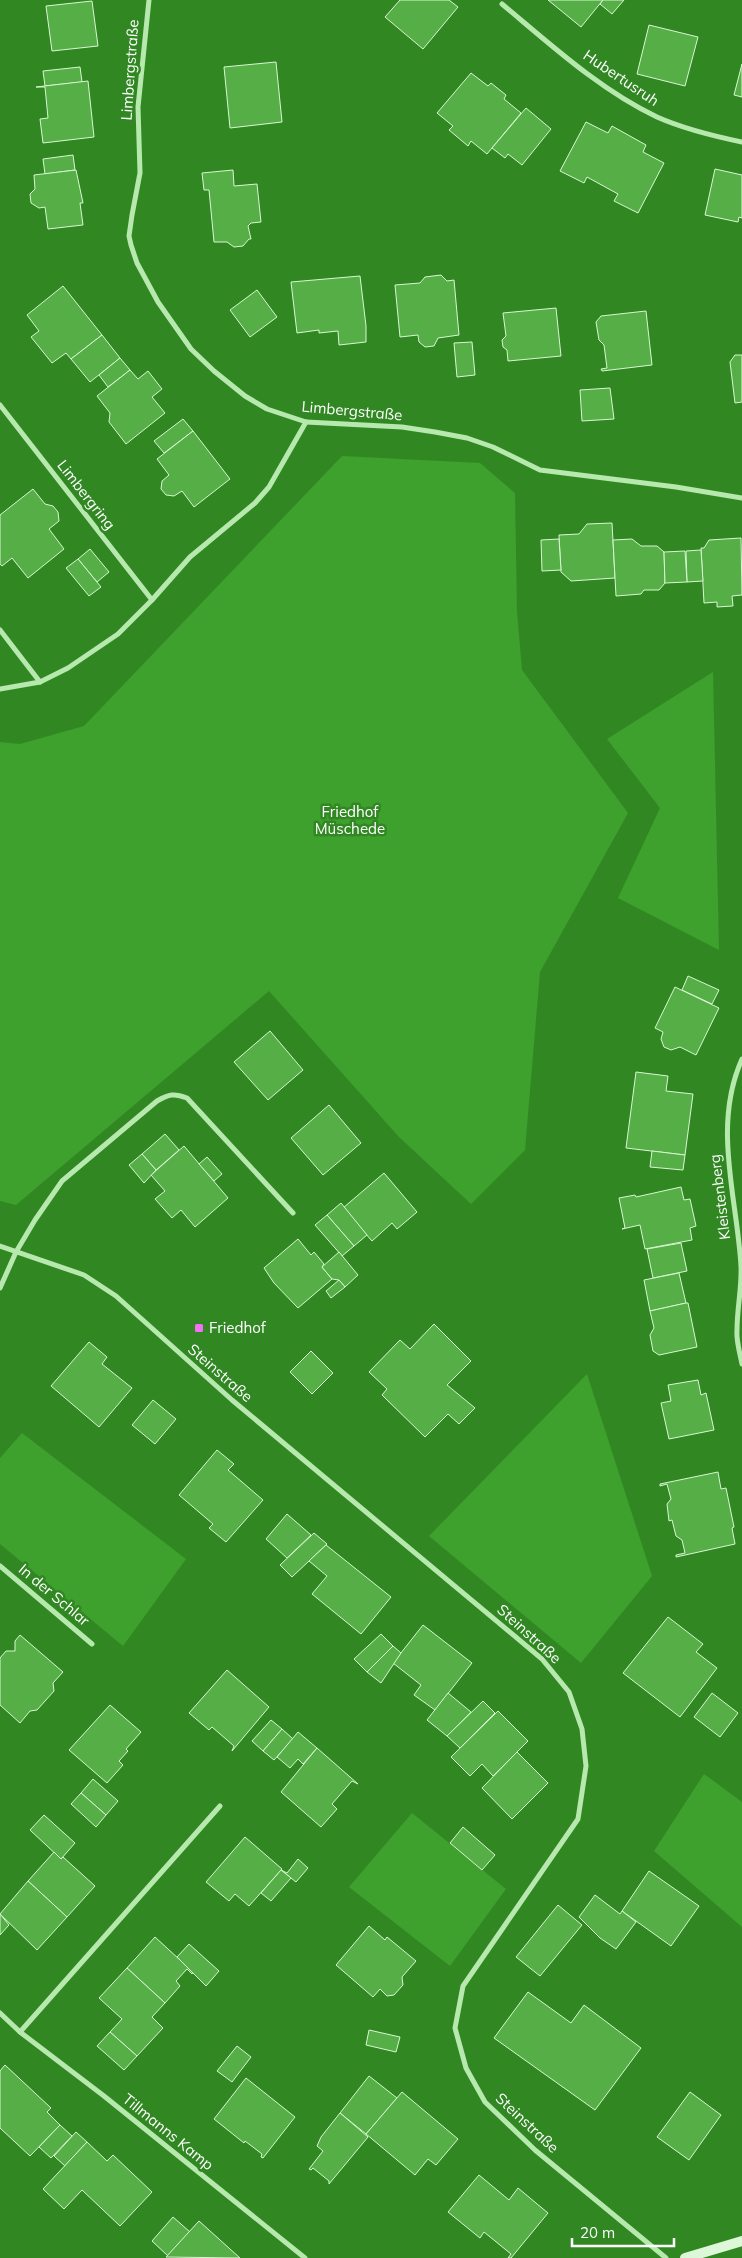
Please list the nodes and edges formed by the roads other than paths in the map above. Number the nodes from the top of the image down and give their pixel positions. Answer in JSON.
{"nodes":[{"id":1,"x":149,"y":0,"type":"edge"},
{"id":2,"x":502,"y":4,"type":"dead end"},
{"id":3,"x":742,"y":142,"type":"edge"},
{"id":4,"x":0,"y":405,"type":"edge"},
{"id":5,"x":306,"y":422,"type":"junction"},
{"id":6,"x":742,"y":498,"type":"edge"},
{"id":7,"x":152,"y":600,"type":"junction"},
{"id":8,"x":0,"y":630,"type":"edge"},
{"id":9,"x":40,"y":682,"type":"junction"},
{"id":10,"x":0,"y":689,"type":"edge"},
{"id":11,"x":742,"y":1059,"type":"edge"},
{"id":12,"x":293,"y":1213,"type":"dead end"},
{"id":13,"x":0,"y":1246,"type":"edge"},
{"id":14,"x":16,"y":1252,"type":"junction"},
{"id":15,"x":0,"y":1288,"type":"edge"},
{"id":16,"x":742,"y":1364,"type":"edge"},
{"id":17,"x":0,"y":1566,"type":"edge"},
{"id":18,"x":92,"y":1644,"type":"dead end"},
{"id":19,"x":220,"y":1806,"type":"dead end"},
{"id":20,"x":0,"y":2014,"type":"edge"},
{"id":21,"x":20,"y":2032,"type":"junction"},
{"id":22,"x":742,"y":2241,"type":"edge"},
{"id":23,"x":298,"y":2256,"type":"edge"},
{"id":24,"x":305,"y":2258,"type":"edge"},
{"id":25,"x":666,"y":2258,"type":"edge"},
{"id":26,"x":684,"y":2258,"type":"edge"}],
"edges":[{"from":1,"to":5,"type":"street","name":"Limbergstraße"},
{"from":2,"to":3,"type":"street","name":"Hubertusruh"},
{"from":4,"to":7,"type":"street","name":"Limbergring"},
{"from":5,"to":6,"type":"street","name":"Limbergstraße"},
{"from":5,"to":7,"type":"street"},
{"from":7,"to":9,"type":"street"},
{"from":8,"to":9,"type":"street"},
{"from":9,"to":10,"type":"street"},
{"from":11,"to":16,"type":"street","name":"Kleistenberg"},
{"from":12,"to":14,"type":"street"},
{"from":13,"to":14,"type":"street","name":"Steinstraße"},
{"from":14,"to":15,"type":"street"},
{"from":14,"to":25,"type":"street","name":"Steinstraße"},
{"from":17,"to":18,"type":"street","name":"In der Schlar"},
{"from":19,"to":21,"type":"street"},
{"from":20,"to":21,"type":"street","name":"Tillmanns Kamp"},
{"from":21,"to":23,"type":"street","name":"Tillmanns Kamp"},
{"from":22,"to":26,"type":"street"},
{"from":23,"to":24,"type":"street","name":"Tillmanns Kamp"}]}
